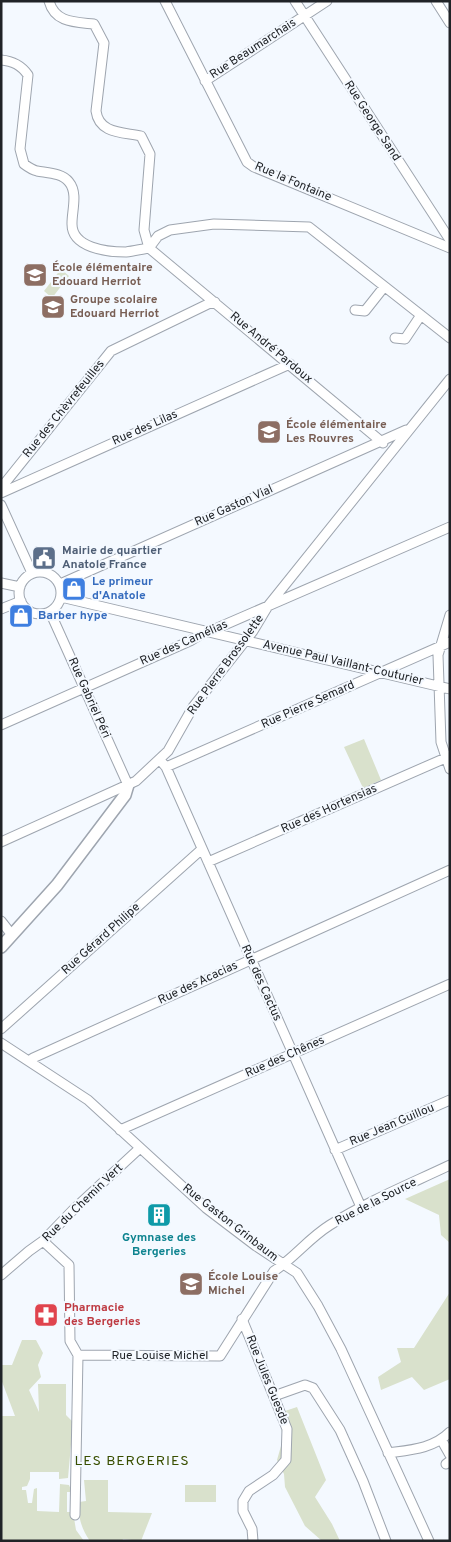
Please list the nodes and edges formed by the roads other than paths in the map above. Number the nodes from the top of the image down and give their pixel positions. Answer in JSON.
{"nodes":[{"id":1,"x":49,"y":1,"type":"edge"},
{"id":2,"x":165,"y":1,"type":"edge"},
{"id":3,"x":295,"y":1,"type":"edge"},
{"id":4,"x":328,"y":1,"type":"edge"},
{"id":5,"x":436,"y":1,"type":"edge"},
{"id":6,"x":304,"y":16,"type":"junction"},
{"id":7,"x":450,"y":23,"type":"edge"},
{"id":8,"x":1,"y":60,"type":"edge"},
{"id":9,"x":204,"y":81,"type":"junction"},
{"id":10,"x":450,"y":240,"type":"edge"},
{"id":11,"x":149,"y":248,"type":"junction"},
{"id":12,"x":450,"y":248,"type":"edge"},
{"id":13,"x":384,"y":287,"type":"junction"},
{"id":14,"x":215,"y":302,"type":"junction"},
{"id":15,"x":355,"y":310,"type":"dead end"},
{"id":16,"x":421,"y":315,"type":"junction"},
{"id":17,"x":395,"y":338,"type":"dead end"},
{"id":18,"x":450,"y":338,"type":"edge"},
{"id":19,"x":290,"y":364,"type":"junction"},
{"id":20,"x":450,"y":379,"type":"edge"},
{"id":21,"x":409,"y":429,"type":"junction"},
{"id":22,"x":381,"y":441,"type":"junction"},
{"id":23,"x":392,"y":450,"type":"junction"},
{"id":24,"x":12,"y":474,"type":"junction"},
{"id":25,"x":16,"y":486,"type":"junction"},
{"id":26,"x":1,"y":488,"type":"edge"},
{"id":27,"x":1,"y":493,"type":"edge"},
{"id":28,"x":1,"y":505,"type":"edge"},
{"id":29,"x":450,"y":527,"type":"edge"},
{"id":30,"x":32,"y":573,"type":"junction"},
{"id":31,"x":1,"y":583,"type":"edge"},
{"id":32,"x":60,"y":584,"type":"junction"},
{"id":33,"x":20,"y":587,"type":"junction"},
{"id":34,"x":284,"y":587,"type":"junction"},
{"id":35,"x":312,"y":587,"type":"junction"},
{"id":36,"x":61,"y":597,"type":"junction"},
{"id":37,"x":21,"y":601,"type":"junction"},
{"id":38,"x":268,"y":606,"type":"junction"},
{"id":39,"x":1,"y":609,"type":"edge"},
{"id":40,"x":50,"y":612,"type":"junction"},
{"id":41,"x":450,"y":615,"type":"edge"},
{"id":42,"x":206,"y":631,"type":"junction"},
{"id":43,"x":245,"y":640,"type":"junction"},
{"id":44,"x":450,"y":642,"type":"edge"},
{"id":45,"x":439,"y":647,"type":"junction"},
{"id":46,"x":380,"y":672,"type":"junction"},
{"id":47,"x":438,"y":686,"type":"junction"},
{"id":48,"x":84,"y":688,"type":"junction"},
{"id":49,"x":450,"y":688,"type":"edge"},
{"id":50,"x":1,"y":725,"type":"edge"},
{"id":51,"x":448,"y":757,"type":"edge"},
{"id":52,"x":160,"y":760,"type":"junction"},
{"id":53,"x":166,"y":768,"type":"junction"},
{"id":54,"x":450,"y":769,"type":"edge"},
{"id":55,"x":128,"y":785,"type":"junction"},
{"id":56,"x":1,"y":842,"type":"edge"},
{"id":57,"x":202,"y":849,"type":"junction"},
{"id":58,"x":208,"y":862,"type":"junction"},
{"id":59,"x":450,"y":870,"type":"edge"},
{"id":60,"x":1,"y":921,"type":"edge"},
{"id":61,"x":12,"y":935,"type":"junction"},
{"id":62,"x":1,"y":946,"type":"edge"},
{"id":63,"x":251,"y":959,"type":"junction"},
{"id":64,"x":450,"y":984,"type":"edge"},
{"id":65,"x":1,"y":1029,"type":"edge"},
{"id":66,"x":1,"y":1043,"type":"edge"},
{"id":67,"x":293,"y":1054,"type":"junction"},
{"id":68,"x":30,"y":1062,"type":"junction"},
{"id":69,"x":450,"y":1100,"type":"edge"},
{"id":70,"x":120,"y":1130,"type":"junction"},
{"id":71,"x":140,"y":1148,"type":"junction"},
{"id":72,"x":335,"y":1150,"type":"junction"},
{"id":73,"x":450,"y":1165,"type":"edge"},
{"id":74,"x":361,"y":1207,"type":"junction"},
{"id":75,"x":43,"y":1241,"type":"junction"},
{"id":76,"x":284,"y":1265,"type":"junction"},
{"id":77,"x":1,"y":1275,"type":"edge"},
{"id":78,"x":242,"y":1319,"type":"junction"},
{"id":79,"x":78,"y":1355,"type":"junction"},
{"id":80,"x":274,"y":1396,"type":"junction"},
{"id":81,"x":450,"y":1432,"type":"edge"},
{"id":82,"x":442,"y":1439,"type":"junction"},
{"id":83,"x":388,"y":1453,"type":"junction"},
{"id":84,"x":450,"y":1454,"type":"edge"},
{"id":85,"x":75,"y":1515,"type":"dead end"},
{"id":86,"x":253,"y":1541,"type":"edge"},
{"id":87,"x":386,"y":1541,"type":"edge"},
{"id":88,"x":429,"y":1541,"type":"edge"}],
"edges":[{"from":1,"to":11,"type":"street"},
{"from":2,"to":9,"type":"street","name":"Rue la Fontaine"},
{"from":3,"to":6,"type":"street","name":"Rue George Sand"},
{"from":4,"to":6,"type":"street","name":"Rue Beaumarchais"},
{"from":5,"to":7,"type":"street"},
{"from":6,"to":9,"type":"street","name":"Rue Beaumarchais"},
{"from":6,"to":10,"type":"street","name":"Rue George Sand"},
{"from":8,"to":11,"type":"street"},
{"from":9,"to":12,"type":"street","name":"Rue la Fontaine"},
{"from":11,"to":13,"type":"street"},
{"from":11,"to":14,"type":"street","name":"Rue André Pardoux"},
{"from":13,"to":15,"type":"street"},
{"from":13,"to":16,"type":"street"},
{"from":14,"to":19,"type":"street","name":"Rue André Pardoux"},
{"from":14,"to":24,"type":"street","name":"Rue des Chèvrefeuilles"},
{"from":16,"to":17,"type":"street"},
{"from":16,"to":18,"type":"street"},
{"from":19,"to":22,"type":"street","name":"Rue André Pardoux"},
{"from":19,"to":25,"type":"street","name":"Rue des Lilas"},
{"from":20,"to":21,"type":"street","name":"Rue Pierre Brossolette"},
{"from":21,"to":22,"type":"street","name":"Rue Gaston Vial"},
{"from":21,"to":23,"type":"street","name":"Rue Pierre Brossolette"},
{"from":22,"to":23,"type":"street","name":"Rue André Pardoux"},
{"from":22,"to":32,"type":"street","name":"Rue Gaston Vial"},
{"from":23,"to":34,"type":"street","name":"Rue Pierre Brossolette"},
{"from":24,"to":25,"type":"street"},
{"from":24,"to":26,"type":"street","name":"Rue des Chèvrefeuilles"},
{"from":25,"to":27,"type":"street","name":"Rue des Lilas"},
{"from":28,"to":30,"type":"street"},
{"from":29,"to":35,"type":"street","name":"Rue des Camélias"},
{"from":30,"to":32,"type":"street"},
{"from":30,"to":33,"type":"street"},
{"from":31,"to":33,"type":"street"},
{"from":32,"to":36,"type":"street"},
{"from":33,"to":37,"type":"street"},
{"from":34,"to":35,"type":"street"},
{"from":34,"to":38,"type":"street","name":"Rue Pierre Brossolette"},
{"from":35,"to":38,"type":"street","name":"Rue des Camélias"},
{"from":36,"to":40,"type":"street"},
{"from":36,"to":42,"type":"street","name":"Avenue Paul Vaillant-Couturier"},
{"from":37,"to":39,"type":"street"},
{"from":37,"to":40,"type":"street"},
{"from":38,"to":42,"type":"street","name":"Rue des Camélias"},
{"from":38,"to":43,"type":"street","name":"Rue Pierre Brossolette"},
{"from":40,"to":48,"type":"street","name":"Rue Gabriel Péri"},
{"from":41,"to":45,"type":"street"},
{"from":42,"to":43,"type":"street","name":"Avenue Paul Vaillant-Couturier"},
{"from":42,"to":48,"type":"street","name":"Rue des Camélias"},
{"from":43,"to":46,"type":"street","name":"Avenue Paul Vaillant-Couturier"},
{"from":43,"to":52,"type":"street","name":"Rue Pierre Brossolette"},
{"from":44,"to":45,"type":"street","name":"Rue Pierre Semard"},
{"from":45,"to":46,"type":"street","name":"Rue Pierre Semard"},
{"from":45,"to":47,"type":"street"},
{"from":46,"to":47,"type":"street","name":"Avenue Paul Vaillant-Couturier"},
{"from":46,"to":53,"type":"street","name":"Rue Pierre Semard"},
{"from":47,"to":49,"type":"street","name":"Avenue Paul Vaillant-Couturier"},
{"from":47,"to":51,"type":"street"},
{"from":48,"to":50,"type":"street","name":"Rue des Camélias"},
{"from":48,"to":55,"type":"street","name":"Rue Gabriel Péri"},
{"from":51,"to":54,"type":"street"},
{"from":51,"to":58,"type":"street","name":"Rue des Hortensias"},
{"from":52,"to":53,"type":"street","name":"Rue des Cactus"},
{"from":52,"to":55,"type":"street","name":"Rue Pierre Brossolette"},
{"from":53,"to":57,"type":"street","name":"Rue des Cactus"},
{"from":55,"to":56,"type":"street"},
{"from":55,"to":61,"type":"street","name":"Rue Pierre Brossolette"},
{"from":57,"to":58,"type":"street","name":"Rue des Cactus"},
{"from":57,"to":65,"type":"street","name":"Rue Gérard Philipe"},
{"from":58,"to":63,"type":"street","name":"Rue des Cactus"},
{"from":59,"to":63,"type":"street","name":"Rue des Acacias"},
{"from":60,"to":61,"type":"street"},
{"from":61,"to":62,"type":"street","name":"Rue Pierre Brossolette"},
{"from":63,"to":67,"type":"street","name":"Rue des Cactus"},
{"from":63,"to":68,"type":"street","name":"Rue des Acacias"},
{"from":64,"to":67,"type":"street","name":"Rue des Chênes"},
{"from":66,"to":68,"type":"street","name":"Rue Gaston Grinbaum"},
{"from":67,"to":70,"type":"street","name":"Rue des Chênes"},
{"from":67,"to":72,"type":"street","name":"Rue des Cactus"},
{"from":68,"to":70,"type":"street","name":"Rue Gaston Grinbaum"},
{"from":69,"to":72,"type":"street","name":"Rue Jean Guillou"},
{"from":70,"to":71,"type":"street","name":"Rue Gaston Grinbaum"},
{"from":71,"to":75,"type":"street","name":"Rue du Chemin Vert"},
{"from":71,"to":76,"type":"street","name":"Rue Gaston Grinbaum"},
{"from":72,"to":74,"type":"street","name":"Rue des Cactus"},
{"from":73,"to":74,"type":"street","name":"Rue de la Source"},
{"from":74,"to":76,"type":"street","name":"Rue de la Source"},
{"from":75,"to":77,"type":"street","name":"Rue du Chemin Vert"},
{"from":75,"to":79,"type":"street"},
{"from":76,"to":78,"type":"street","name":"Rue Louise Michel"},
{"from":76,"to":83,"type":"street","name":"Rue Gaston Grinbaum"},
{"from":78,"to":79,"type":"street","name":"Rue Louise Michel"},
{"from":78,"to":80,"type":"street","name":"Rue Jules Guesde"},
{"from":79,"to":85,"type":"street"},
{"from":80,"to":86,"type":"street","name":"Rue Jules Guesde"},
{"from":80,"to":87,"type":"street"},
{"from":81,"to":82,"type":"street"},
{"from":82,"to":83,"type":"street"},
{"from":82,"to":84,"type":"street"},
{"from":83,"to":88,"type":"street","name":"Rue Gaston Grinbaum"}]}
